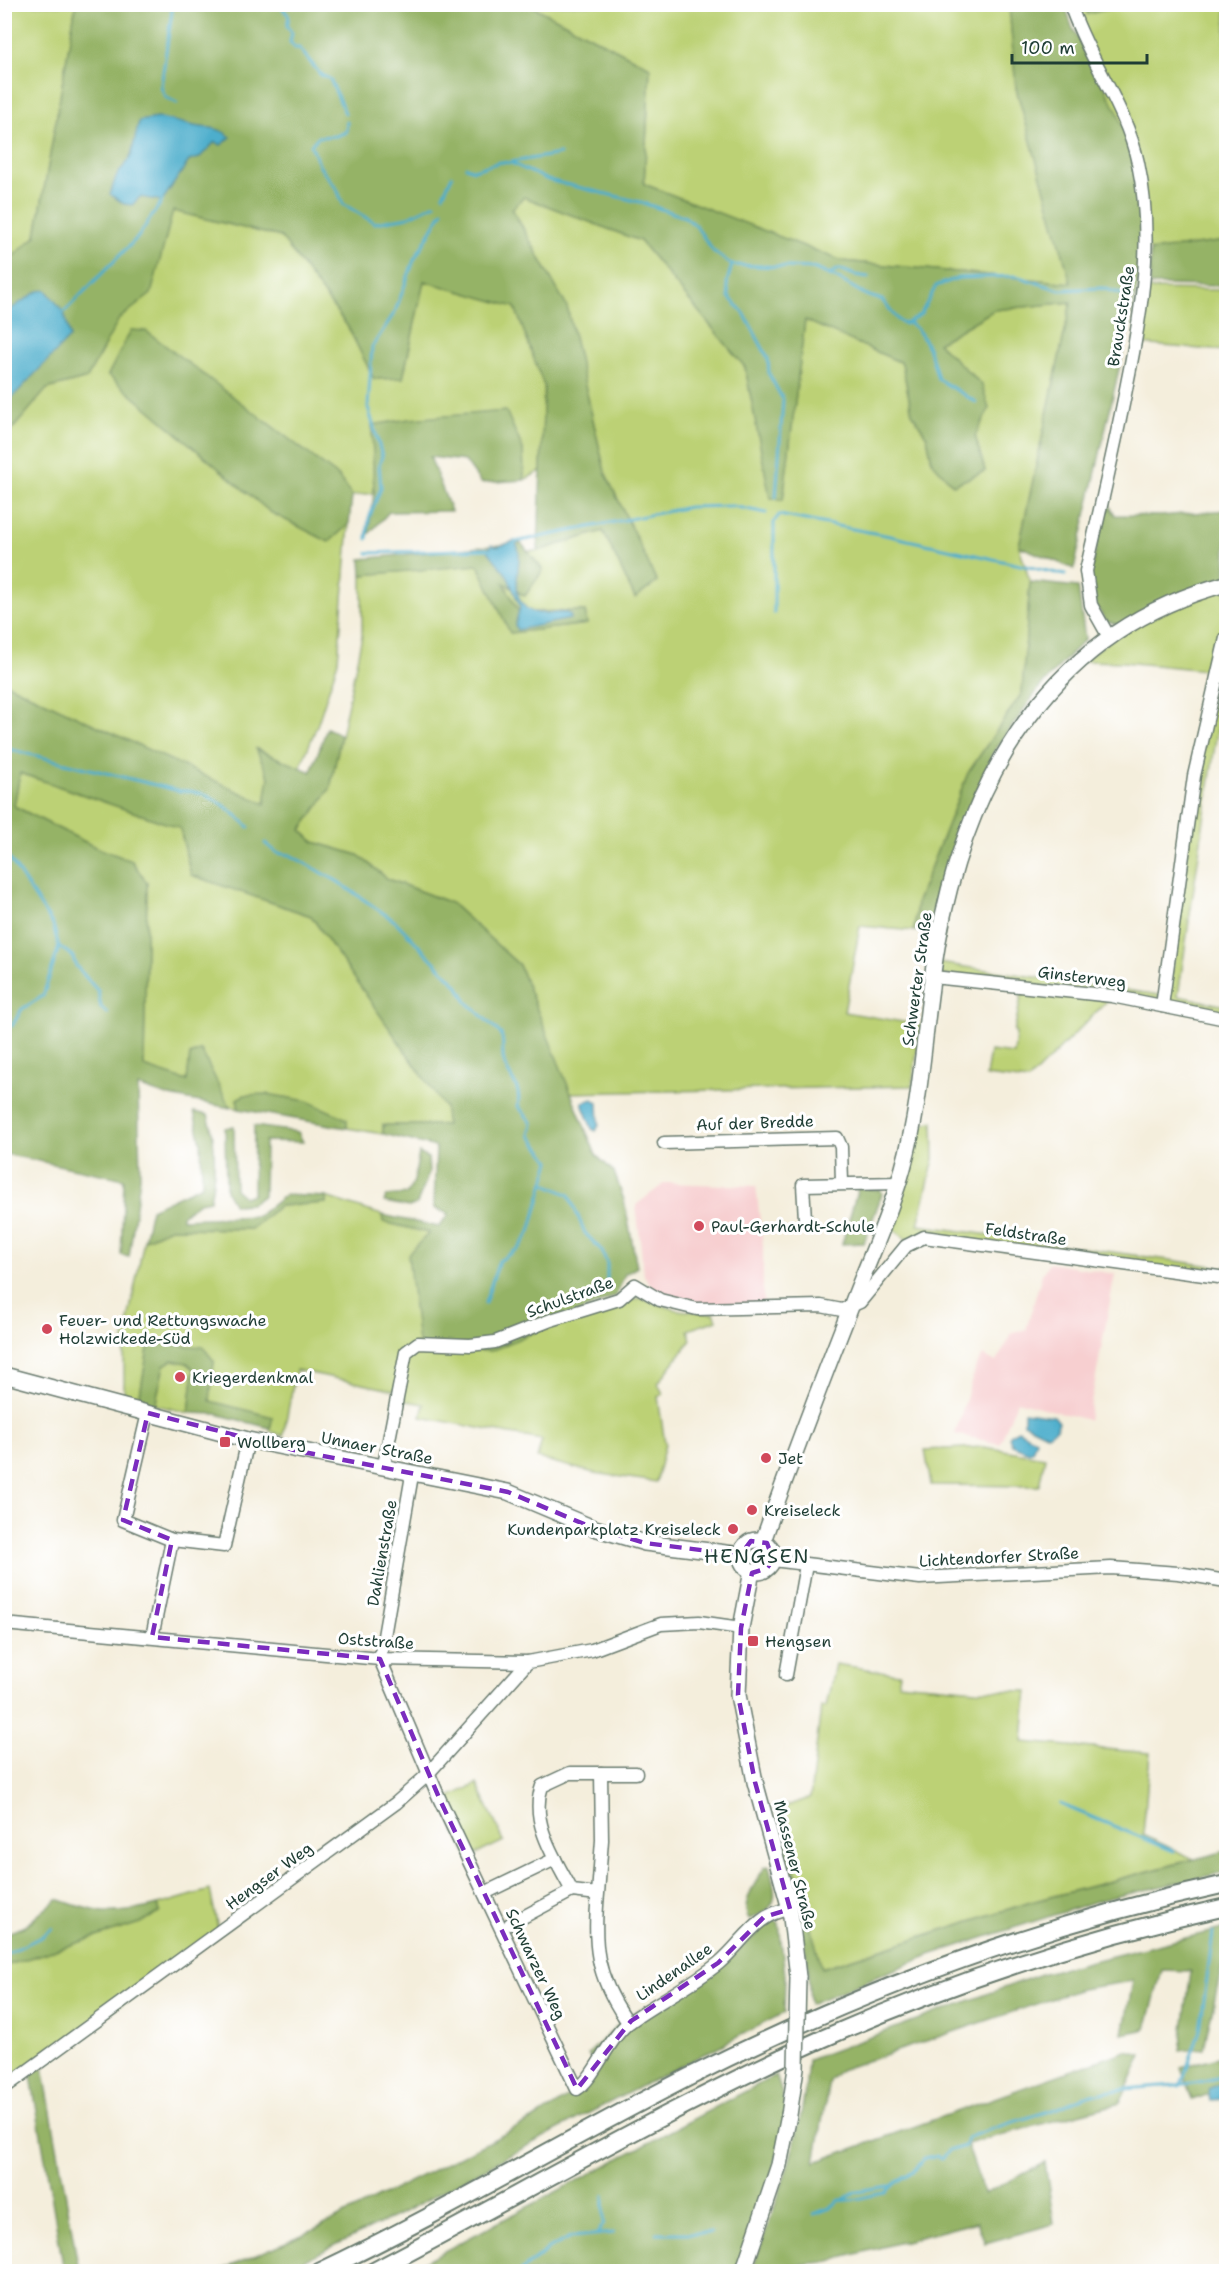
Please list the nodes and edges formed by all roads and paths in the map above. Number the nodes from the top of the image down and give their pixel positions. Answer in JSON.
{"nodes":[{"id":1,"x":1070,"y":4,"type":"edge"},
{"id":2,"x":1227,"y":584,"type":"edge"},
{"id":3,"x":1109,"y":637,"type":"junction"},
{"id":4,"x":1227,"y":638,"type":"edge"},
{"id":5,"x":933,"y":977,"type":"junction"},
{"id":6,"x":1162,"y":1006,"type":"junction"},
{"id":7,"x":1227,"y":1019,"type":"edge"},
{"id":8,"x":664,"y":1143,"type":"dead end"},
{"id":9,"x":842,"y":1183,"type":"junction"},
{"id":10,"x":899,"y":1183,"type":"junction"},
{"id":11,"x":805,"y":1219,"type":"dead end"},
{"id":12,"x":1227,"y":1278,"type":"edge"},
{"id":13,"x":850,"y":1308,"type":"junction"},
{"id":14,"x":4,"y":1375,"type":"edge"},
{"id":15,"x":148,"y":1413,"type":"junction"},
{"id":16,"x":248,"y":1440,"type":"junction"},
{"id":17,"x":385,"y":1460,"type":"dead end"},
{"id":18,"x":410,"y":1473,"type":"junction"},
{"id":19,"x":172,"y":1540,"type":"junction"},
{"id":20,"x":763,"y":1541,"type":"junction"},
{"id":21,"x":742,"y":1555,"type":"junction"},
{"id":22,"x":773,"y":1560,"type":"junction"},
{"id":23,"x":806,"y":1565,"type":"junction"},
{"id":24,"x":752,"y":1571,"type":"junction"},
{"id":25,"x":1227,"y":1581,"type":"edge"},
{"id":26,"x":4,"y":1624,"type":"edge"},
{"id":27,"x":741,"y":1628,"type":"junction"},
{"id":28,"x":152,"y":1637,"type":"junction"},
{"id":29,"x":380,"y":1659,"type":"junction"},
{"id":30,"x":528,"y":1662,"type":"junction"},
{"id":31,"x":786,"y":1675,"type":"dead end"},
{"id":32,"x":429,"y":1772,"type":"junction"},
{"id":33,"x":601,"y":1773,"type":"junction"},
{"id":34,"x":636,"y":1773,"type":"dead end"},
{"id":35,"x":555,"y":1859,"type":"junction"},
{"id":36,"x":1227,"y":1884,"type":"edge"},
{"id":37,"x":491,"y":1890,"type":"dead end"},
{"id":38,"x":572,"y":1891,"type":"junction"},
{"id":39,"x":598,"y":1894,"type":"junction"},
{"id":40,"x":1227,"y":1907,"type":"edge"},
{"id":41,"x":790,"y":1909,"type":"junction"},
{"id":42,"x":510,"y":1924,"type":"dead end"},
{"id":43,"x":631,"y":2020,"type":"junction"},
{"id":44,"x":4,"y":2088,"type":"edge"},
{"id":45,"x":319,"y":2271,"type":"edge"},
{"id":46,"x":372,"y":2271,"type":"edge"},
{"id":47,"x":743,"y":2271,"type":"edge"}],
"edges":[{"from":1,"to":3,"type":"street","name":"Brauckstraße"},
{"from":2,"to":3,"type":"main road","name":"Schwerter Straße"},
{"from":3,"to":5,"type":"main road","name":"Schwerter Straße"},
{"from":4,"to":6,"type":"street"},
{"from":5,"to":6,"type":"street","name":"Ginsterweg"},
{"from":5,"to":10,"type":"main road","name":"Schwerter Straße"},
{"from":6,"to":7,"type":"street","name":"Ginsterweg"},
{"from":8,"to":9,"type":"street","name":"Auf der Bredde"},
{"from":9,"to":10,"type":"street"},
{"from":9,"to":11,"type":"street"},
{"from":10,"to":13,"type":"main road","name":"Schwerter Straße"},
{"from":12,"to":13,"type":"street","name":"Feldstraße"},
{"from":13,"to":17,"type":"street","name":"Schulstraße"},
{"from":13,"to":20,"type":"main road","name":"Schwerter Straße"},
{"from":14,"to":15,"type":"main road","name":"Unnaer Straße"},
{"from":15,"to":16,"type":"main road","name":"Unnaer Straße"},
{"from":15,"to":19,"type":"street"},
{"from":16,"to":18,"type":"main road","name":"Unnaer Straße"},
{"from":16,"to":19,"type":"street"},
{"from":18,"to":21,"type":"main road","name":"Unnaer Straße"},
{"from":18,"to":29,"type":"street","name":"Dahlienstraße"},
{"from":19,"to":28,"type":"street"},
{"from":20,"to":21,"type":"main road"},
{"from":20,"to":22,"type":"main road"},
{"from":21,"to":24,"type":"main road"},
{"from":22,"to":23,"type":"street","name":"Lichtendorfer Straße"},
{"from":22,"to":24,"type":"main road"},
{"from":23,"to":25,"type":"street","name":"Lichtendorfer Straße"},
{"from":23,"to":31,"type":"street"},
{"from":24,"to":27,"type":"main road","name":"Massener Straße"},
{"from":26,"to":28,"type":"street","name":"Oststraße"},
{"from":27,"to":30,"type":"street","name":"Oststraße"},
{"from":27,"to":41,"type":"main road","name":"Massener Straße"},
{"from":28,"to":29,"type":"street","name":"Oststraße"},
{"from":29,"to":30,"type":"street","name":"Oststraße"},
{"from":29,"to":32,"type":"street"},
{"from":30,"to":32,"type":"street","name":"Hengser Weg"},
{"from":32,"to":43,"type":"street","name":"Schwarzer Weg"},
{"from":32,"to":44,"type":"street","name":"Hengser Weg"},
{"from":33,"to":34,"type":"street"},
{"from":33,"to":35,"type":"street"},
{"from":33,"to":39,"type":"street"},
{"from":35,"to":37,"type":"street"},
{"from":35,"to":38,"type":"street"},
{"from":36,"to":45,"type":"highway"},
{"from":38,"to":39,"type":"street"},
{"from":38,"to":42,"type":"street"},
{"from":39,"to":43,"type":"street"},
{"from":40,"to":46,"type":"highway"},
{"from":41,"to":43,"type":"street","name":"Lindenallee"},
{"from":41,"to":47,"type":"main road","name":"Massener Straße","bridge":true}]}
